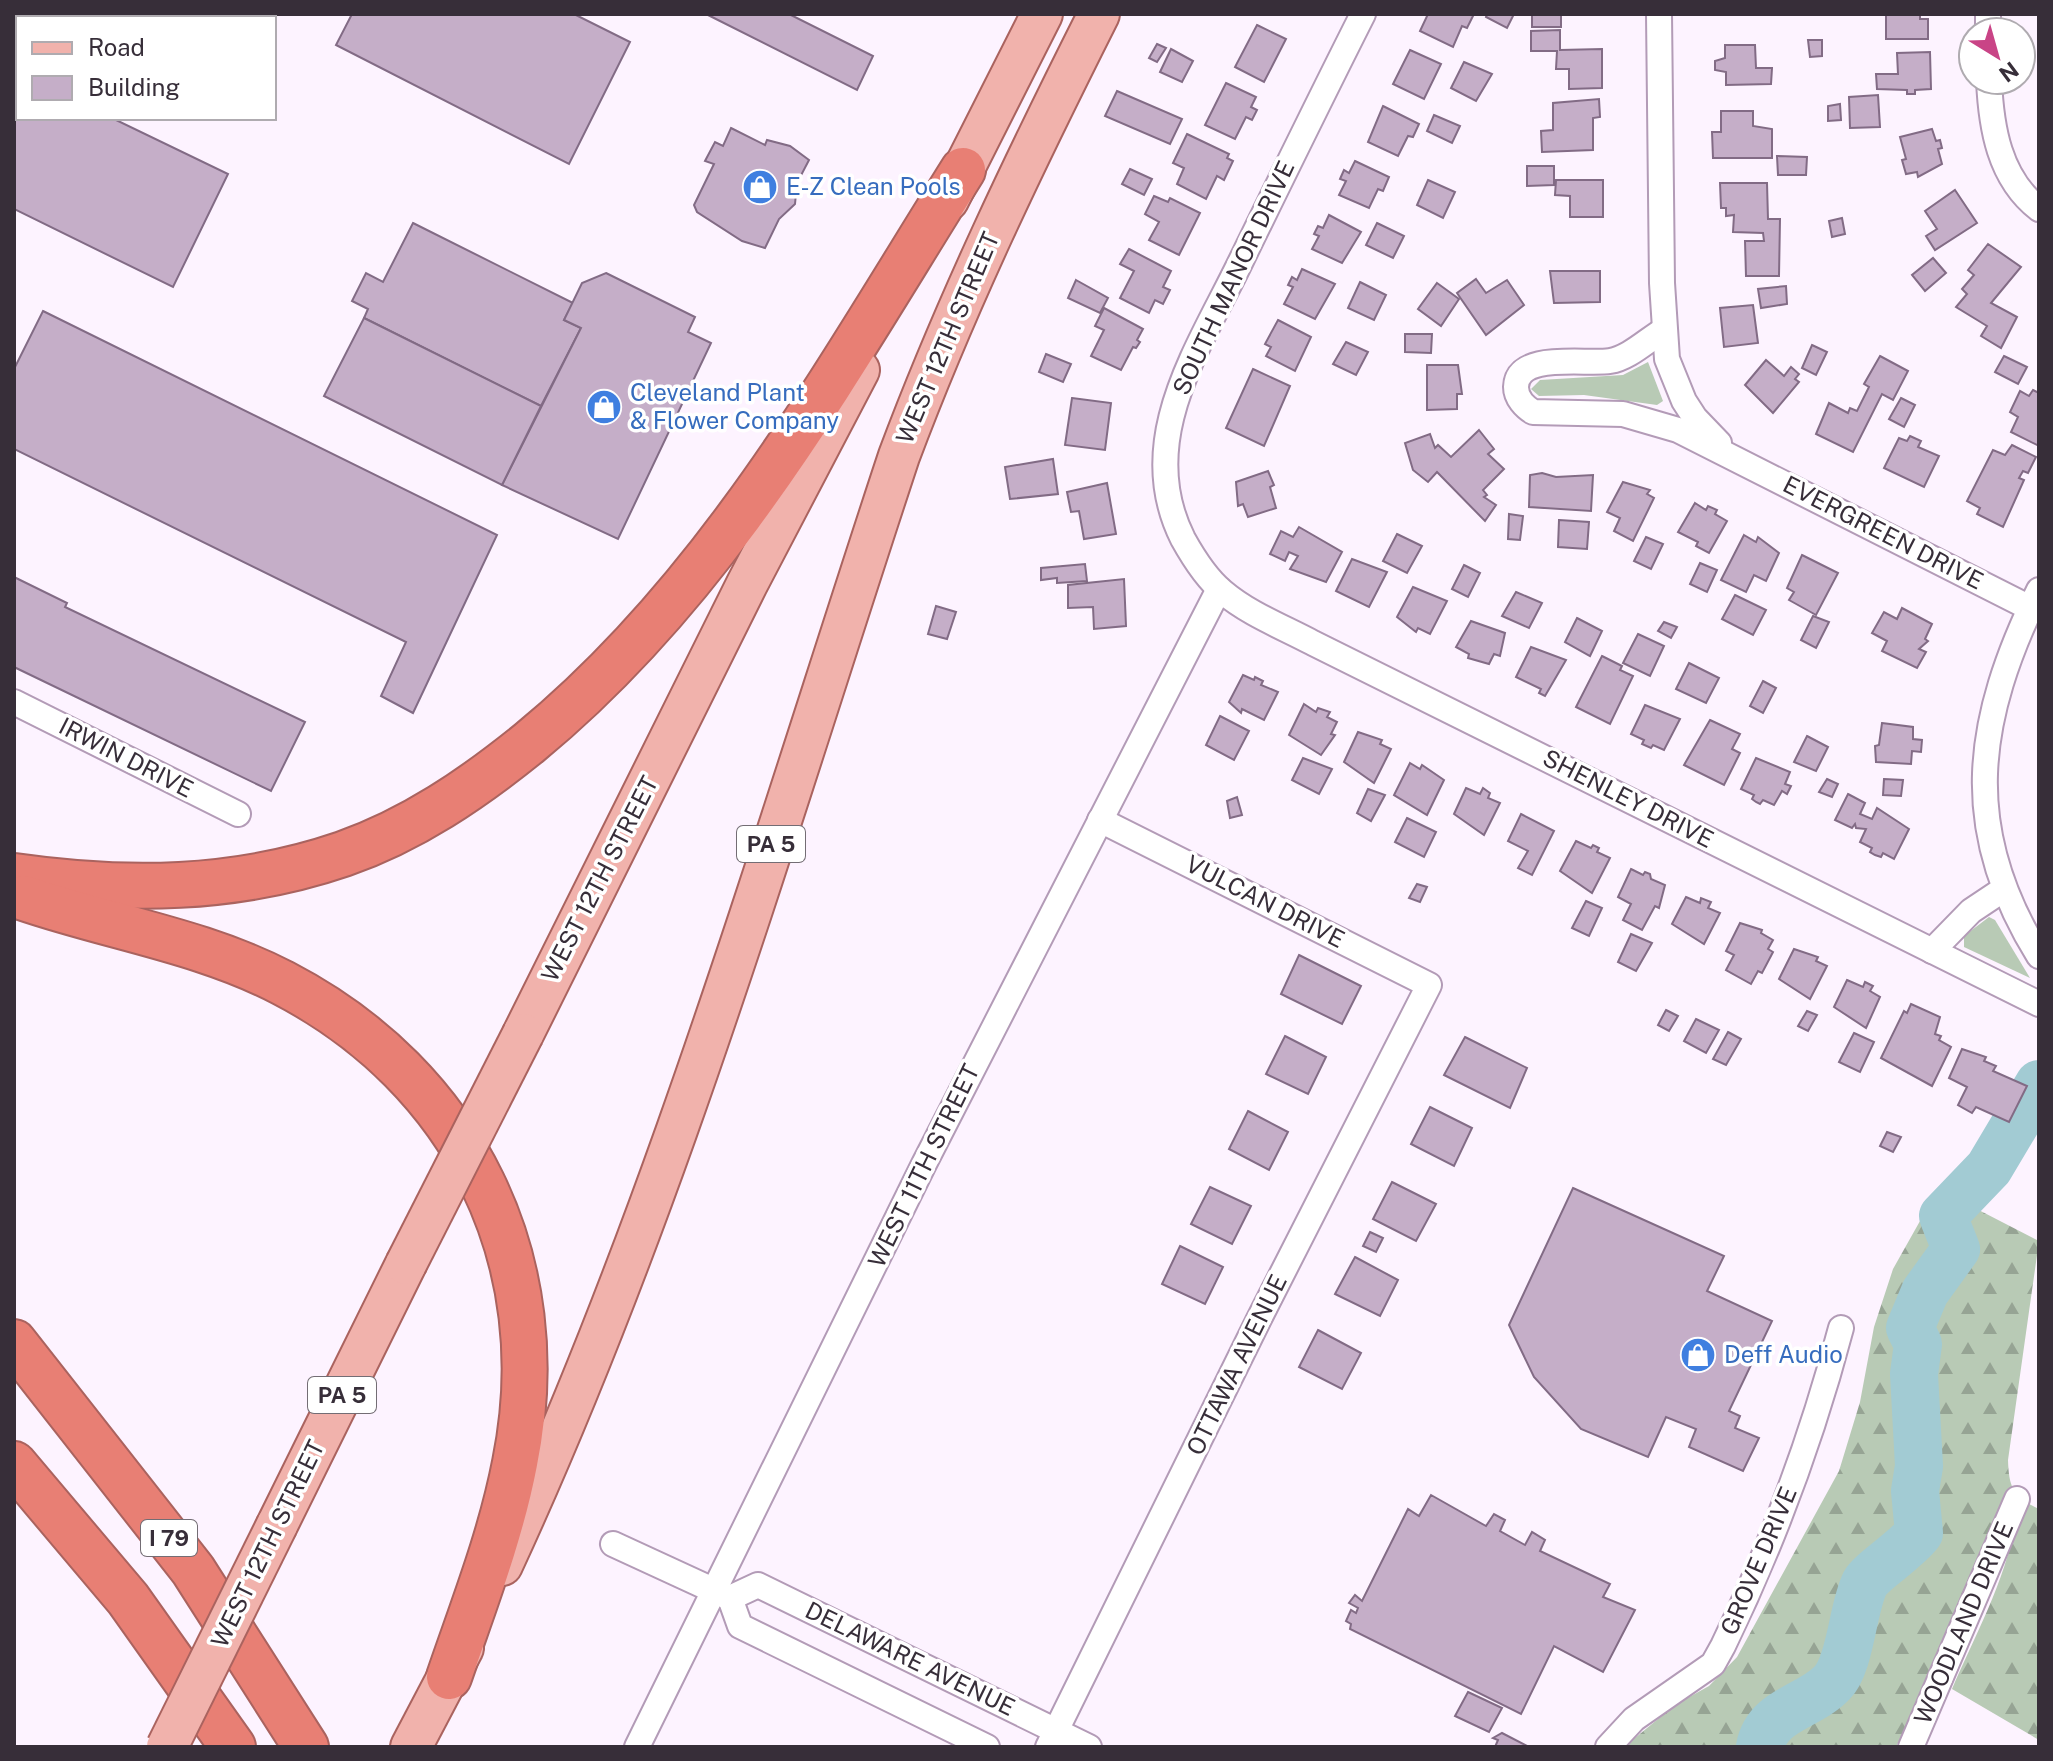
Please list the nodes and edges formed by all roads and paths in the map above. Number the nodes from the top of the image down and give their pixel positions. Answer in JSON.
{"nodes":[{"id":1,"x":1042,"y":14,"type":"edge"},
{"id":2,"x":1099,"y":14,"type":"edge"},
{"id":3,"x":1363,"y":14,"type":"edge"},
{"id":4,"x":1659,"y":14,"type":"edge"},
{"id":5,"x":1989,"y":96,"type":"edge"},
{"id":6,"x":963,"y":170,"type":"junction"},
{"id":7,"x":2039,"y":209,"type":"edge"},
{"id":8,"x":1664,"y":330,"type":"junction"},
{"id":9,"x":1735,"y":458,"type":"junction"},
{"id":10,"x":1219,"y":589,"type":"junction"},
{"id":11,"x":2035,"y":599,"type":"edge"},
{"id":12,"x":14,"y":702,"type":"edge"},
{"id":13,"x":238,"y":814,"type":"dead end"},
{"id":14,"x":1100,"y":820,"type":"junction"},
{"id":15,"x":14,"y":876,"type":"edge"},
{"id":16,"x":2004,"y":889,"type":"junction"},
{"id":17,"x":14,"y":895,"type":"edge"},
{"id":18,"x":1932,"y":951,"type":"junction"},
{"id":19,"x":2039,"y":956,"type":"edge"},
{"id":20,"x":1429,"y":985,"type":"joint"},
{"id":21,"x":2039,"y":1004,"type":"edge"},
{"id":22,"x":1841,"y":1328,"type":"dead end"},
{"id":23,"x":14,"y":1342,"type":"edge"},
{"id":24,"x":14,"y":1464,"type":"edge"},
{"id":25,"x":2017,"y":1499,"type":"dead end"},
{"id":26,"x":613,"y":1544,"type":"dead end"},
{"id":27,"x":722,"y":1595,"type":"junction"},
{"id":28,"x":449,"y":1677,"type":"junction"},
{"id":29,"x":417,"y":1735,"type":"edge"},
{"id":30,"x":1052,"y":1739,"type":"edge"},
{"id":31,"x":167,"y":1747,"type":"edge"},
{"id":32,"x":233,"y":1747,"type":"edge"},
{"id":33,"x":306,"y":1747,"type":"edge"},
{"id":34,"x":637,"y":1747,"type":"edge"},
{"id":35,"x":987,"y":1747,"type":"edge"},
{"id":36,"x":1089,"y":1747,"type":"edge"},
{"id":37,"x":1608,"y":1747,"type":"edge"},
{"id":38,"x":1911,"y":1747,"type":"edge"}],
"edges":[{"from":1,"to":6,"type":"main road","name":"WEST 12TH STREET","number":"PA 5"},
{"from":2,"to":28,"type":"main road","name":"WEST 12TH STREET","number":"PA 5"},
{"from":3,"to":10,"type":"street","name":"SOUTH MANOR DRIVE"},
{"from":4,"to":8,"type":"street","name":"EVERGREEN DRIVE"},
{"from":5,"to":7,"type":"street"},
{"from":6,"to":15,"type":"highway"},
{"from":6,"to":31,"type":"main road","name":"WEST 12TH STREET","number":"PA 5","bridge":true},
{"from":8,"to":9,"type":"street","name":"EVERGREEN DRIVE"},
{"from":8,"to":9,"type":"street","name":"EVERGREEN DRIVE"},
{"from":9,"to":11,"type":"street","name":"EVERGREEN DRIVE"},
{"from":10,"to":14,"type":"street","name":"WEST 11TH STREET"},
{"from":10,"to":18,"type":"street","name":"SHENLEY DRIVE"},
{"from":11,"to":16,"type":"street"},
{"from":12,"to":13,"type":"street","name":"IRWIN DRIVE"},
{"from":14,"to":20,"type":"street","name":"VULCAN DRIVE"},
{"from":14,"to":27,"type":"street","name":"WEST 11TH STREET"},
{"from":16,"to":18,"type":"street"},
{"from":16,"to":19,"type":"street"},
{"from":17,"to":28,"type":"highway"},
{"from":18,"to":21,"type":"street","name":"SHENLEY DRIVE"},
{"from":20,"to":30,"type":"street","name":"OTTAWA AVENUE"},
{"from":22,"to":37,"type":"street","name":"GROVE DRIVE"},
{"from":23,"to":33,"type":"highway","number":"I 79"},
{"from":24,"to":32,"type":"highway"},
{"from":25,"to":38,"type":"street","name":"WOODLAND DRIVE"},
{"from":26,"to":27,"type":"street"},
{"from":27,"to":30,"type":"street","name":"DELAWARE AVENUE"},
{"from":27,"to":34,"type":"street","name":"WEST 11TH STREET"},
{"from":27,"to":35,"type":"street","name":"DELAWARE AVENUE"},
{"from":28,"to":29,"type":"main road","name":"WEST 12TH STREET","number":"PA 5"},
{"from":30,"to":36,"type":"street","name":"DELAWARE AVENUE"}]}
